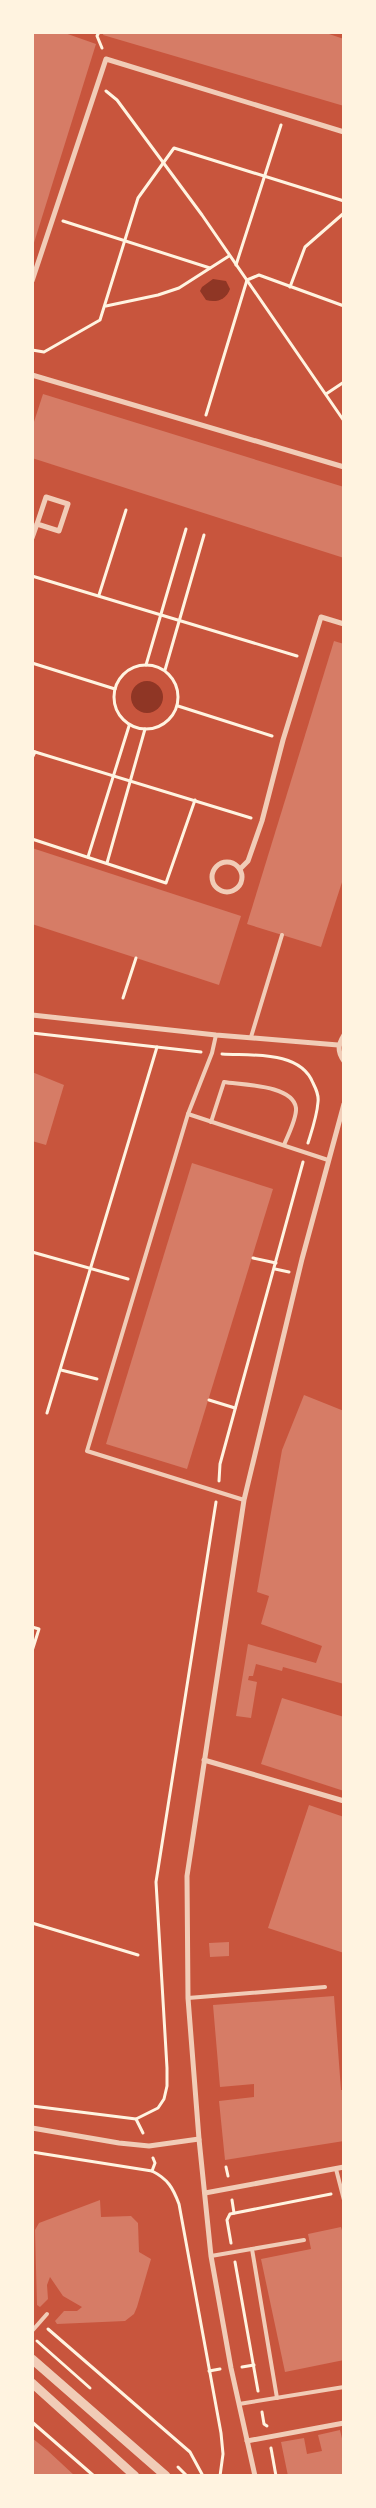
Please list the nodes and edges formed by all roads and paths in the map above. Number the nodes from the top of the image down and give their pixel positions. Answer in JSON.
{"nodes":[{"id":1,"x":99,"y":32,"type":"edge"},
{"id":2,"x":106,"y":59,"type":"junction"},
{"id":3,"x":98,"y":84,"type":"junction"},
{"id":4,"x":284,"y":115,"type":"junction"},
{"id":5,"x":344,"y":132,"type":"edge"},
{"id":6,"x":163,"y":162,"type":"junction"},
{"id":7,"x":264,"y":178,"type":"junction"},
{"id":8,"x":344,"y":201,"type":"edge"},
{"id":9,"x":344,"y":213,"type":"edge"},
{"id":10,"x":54,"y":218,"type":"junction"},
{"id":11,"x":126,"y":241,"type":"junction"},
{"id":12,"x":229,"y":256,"type":"junction"},
{"id":13,"x":236,"y":265,"type":"junction"},
{"id":14,"x":210,"y":268,"type":"junction"},
{"id":15,"x":247,"y":280,"type":"junction"},
{"id":16,"x":32,"y":281,"type":"edge"},
{"id":17,"x":290,"y":287,"type":"junction"},
{"id":18,"x":106,"y":306,"type":"junction"},
{"id":19,"x":344,"y":306,"type":"edge"},
{"id":20,"x":32,"y":350,"type":"edge"},
{"id":21,"x":32,"y":375,"type":"edge"},
{"id":22,"x":344,"y":382,"type":"edge"},
{"id":23,"x":326,"y":394,"type":"junction"},
{"id":24,"x":344,"y":421,"type":"edge"},
{"id":25,"x":203,"y":426,"type":"junction"},
{"id":26,"x":344,"y":467,"type":"edge"},
{"id":27,"x":126,"y":510,"type":"dead end"},
{"id":28,"x":37,"y":524,"type":"junction"},
{"id":29,"x":186,"y":529,"type":"dead end"},
{"id":30,"x":204,"y":535,"type":"dead end"},
{"id":31,"x":32,"y":538,"type":"edge"},
{"id":32,"x":32,"y":576,"type":"edge"},
{"id":33,"x":99,"y":595,"type":"junction"},
{"id":34,"x":161,"y":615,"type":"junction"},
{"id":35,"x":180,"y":620,"type":"junction"},
{"id":36,"x":344,"y":624,"type":"edge"},
{"id":37,"x":308,"y":660,"type":"junction"},
{"id":38,"x":32,"y":663,"type":"edge"},
{"id":39,"x":146,"y":665,"type":"junction"},
{"id":40,"x":165,"y":670,"type":"junction"},
{"id":41,"x":115,"y":689,"type":"junction"},
{"id":42,"x":178,"y":706,"type":"junction"},
{"id":43,"x":129,"y":726,"type":"junction"},
{"id":44,"x":145,"y":730,"type":"junction"},
{"id":45,"x":283,"y":740,"type":"junction"},
{"id":46,"x":34,"y":751,"type":"edge"},
{"id":47,"x":32,"y":758,"type":"edge"},
{"id":48,"x":113,"y":776,"type":"junction"},
{"id":49,"x":130,"y":781,"type":"junction"},
{"id":50,"x":195,"y":800,"type":"junction"},
{"id":51,"x":262,"y":821,"type":"junction"},
{"id":52,"x":32,"y":839,"type":"edge"},
{"id":53,"x":88,"y":857,"type":"junction"},
{"id":54,"x":107,"y":863,"type":"junction"},
{"id":55,"x":240,"y":869,"type":"junction"},
{"id":56,"x":282,"y":935,"type":"dead end"},
{"id":57,"x":136,"y":958,"type":"dead end"},
{"id":58,"x":124,"y":998,"type":"dead end"},
{"id":59,"x":32,"y":1015,"type":"edge"},
{"id":60,"x":32,"y":1034,"type":"edge"},
{"id":61,"x":216,"y":1035,"type":"junction"},
{"id":62,"x":344,"y":1035,"type":"edge"},
{"id":63,"x":251,"y":1037,"type":"junction"},
{"id":64,"x":338,"y":1045,"type":"junction"},
{"id":65,"x":157,"y":1047,"type":"junction"},
{"id":66,"x":212,"y":1053,"type":"junction"},
{"id":67,"x":344,"y":1061,"type":"edge"},
{"id":68,"x":344,"y":1104,"type":"edge"},
{"id":69,"x":188,"y":1114,"type":"junction"},
{"id":70,"x":211,"y":1122,"type":"junction"},
{"id":71,"x":284,"y":1145,"type":"junction"},
{"id":72,"x":306,"y":1153,"type":"junction"},
{"id":73,"x":328,"y":1160,"type":"junction"},
{"id":74,"x":32,"y":1252,"type":"edge"},
{"id":75,"x":253,"y":1258,"type":"dead end"},
{"id":76,"x":276,"y":1263,"type":"junction"},
{"id":77,"x":91,"y":1268,"type":"junction"},
{"id":78,"x":138,"y":1282,"type":"junction"},
{"id":79,"x":61,"y":1370,"type":"junction"},
{"id":80,"x":107,"y":1382,"type":"junction"},
{"id":81,"x":209,"y":1400,"type":"dead end"},
{"id":82,"x":235,"y":1408,"type":"junction"},
{"id":83,"x":47,"y":1413,"type":"dead end"},
{"id":84,"x":218,"y":1492,"type":"junction"},
{"id":85,"x":244,"y":1500,"type":"junction"},
{"id":86,"x":32,"y":1627,"type":"edge"},
{"id":87,"x":32,"y":1651,"type":"edge"},
{"id":88,"x":204,"y":1760,"type":"junction"},
{"id":89,"x":344,"y":1801,"type":"edge"},
{"id":90,"x":32,"y":1923,"type":"edge"},
{"id":91,"x":138,"y":1955,"type":"dead end"},
{"id":92,"x":326,"y":1986,"type":"dead end"},
{"id":93,"x":188,"y":1998,"type":"junction"},
{"id":94,"x":32,"y":2106,"type":"edge"},
{"id":95,"x":136,"y":2119,"type":"junction"},
{"id":96,"x":32,"y":2128,"type":"edge"},
{"id":97,"x":199,"y":2140,"type":"junction"},
{"id":98,"x":148,"y":2146,"type":"junction"},
{"id":99,"x":32,"y":2152,"type":"edge"},
{"id":100,"x":344,"y":2167,"type":"edge"},
{"id":101,"x":336,"y":2169,"type":"junction"},
{"id":102,"x":152,"y":2171,"type":"junction"},
{"id":103,"x":205,"y":2193,"type":"junction"},
{"id":104,"x":344,"y":2200,"type":"edge"},
{"id":105,"x":304,"y":2240,"type":"dead end"},
{"id":106,"x":252,"y":2249,"type":"junction"},
{"id":107,"x":211,"y":2256,"type":"junction"},
{"id":108,"x":47,"y":2314,"type":"dead end"},
{"id":109,"x":40,"y":2322,"type":"junction"},
{"id":110,"x":32,"y":2331,"type":"edge"},
{"id":111,"x":32,"y":2359,"type":"edge"},
{"id":112,"x":32,"y":2383,"type":"edge"},
{"id":113,"x":344,"y":2387,"type":"edge"},
{"id":114,"x":277,"y":2398,"type":"junction"},
{"id":115,"x":239,"y":2404,"type":"junction"},
{"id":116,"x":32,"y":2422,"type":"edge"},
{"id":117,"x":344,"y":2423,"type":"edge"},
{"id":118,"x":246,"y":2441,"type":"junction"},
{"id":119,"x":94,"y":2476,"type":"edge"},
{"id":120,"x":135,"y":2476,"type":"edge"},
{"id":121,"x":166,"y":2476,"type":"edge"},
{"id":122,"x":203,"y":2476,"type":"edge"},
{"id":123,"x":220,"y":2476,"type":"edge"},
{"id":124,"x":255,"y":2476,"type":"edge"}],
"edges":[{"from":1,"to":2,"type":"path"},
{"from":2,"to":3,"type":"street"},
{"from":2,"to":4,"type":"street"},
{"from":3,"to":6,"type":"path"},
{"from":3,"to":10,"type":"street"},
{"from":4,"to":5,"type":"street"},
{"from":4,"to":7,"type":"path"},
{"from":6,"to":7,"type":"path"},
{"from":6,"to":11,"type":"path"},
{"from":6,"to":12,"type":"path"},
{"from":7,"to":8,"type":"path"},
{"from":7,"to":13,"type":"path"},
{"from":9,"to":17,"type":"path"},
{"from":10,"to":11,"type":"path"},
{"from":10,"to":16,"type":"street"},
{"from":11,"to":14,"type":"path"},
{"from":11,"to":18,"type":"path"},
{"from":12,"to":13,"type":"path"},
{"from":12,"to":14,"type":"path"},
{"from":13,"to":15,"type":"path"},
{"from":14,"to":18,"type":"path"},
{"from":15,"to":17,"type":"path"},
{"from":15,"to":23,"type":"path"},
{"from":15,"to":25,"type":"path"},
{"from":17,"to":19,"type":"path"},
{"from":18,"to":20,"type":"path"},
{"from":21,"to":25,"type":"street"},
{"from":22,"to":23,"type":"path"},
{"from":23,"to":24,"type":"path"},
{"from":25,"to":26,"type":"street"},
{"from":27,"to":33,"type":"path"},
{"from":28,"to":28,"type":"street"},
{"from":28,"to":31,"type":"street"},
{"from":29,"to":34,"type":"path"},
{"from":30,"to":35,"type":"path"},
{"from":32,"to":33,"type":"path"},
{"from":33,"to":34,"type":"path"},
{"from":34,"to":35,"type":"path"},
{"from":34,"to":39,"type":"path"},
{"from":35,"to":37,"type":"path"},
{"from":35,"to":40,"type":"path"},
{"from":36,"to":37,"type":"street"},
{"from":37,"to":45,"type":"street"},
{"from":38,"to":41,"type":"path"},
{"from":39,"to":40,"type":"path"},
{"from":39,"to":41,"type":"path"},
{"from":40,"to":42,"type":"path"},
{"from":41,"to":43,"type":"path"},
{"from":42,"to":44,"type":"path"},
{"from":42,"to":45,"type":"path"},
{"from":43,"to":44,"type":"path"},
{"from":43,"to":48,"type":"path"},
{"from":44,"to":49,"type":"path"},
{"from":45,"to":51,"type":"street"},
{"from":46,"to":47,"type":"path"},
{"from":46,"to":48,"type":"path"},
{"from":48,"to":49,"type":"path"},
{"from":48,"to":53,"type":"path"},
{"from":49,"to":50,"type":"path"},
{"from":49,"to":54,"type":"path"},
{"from":50,"to":51,"type":"path"},
{"from":50,"to":54,"type":"path"},
{"from":51,"to":55,"type":"street"},
{"from":52,"to":53,"type":"path"},
{"from":53,"to":54,"type":"path"},
{"from":55,"to":55,"type":"street"},
{"from":56,"to":63,"type":"lane"},
{"from":57,"to":58,"type":"path"},
{"from":59,"to":61,"type":"street"},
{"from":60,"to":65,"type":"path"},
{"from":61,"to":63,"type":"street"},
{"from":61,"to":66,"type":"lane"},
{"from":62,"to":64,"type":"street"},
{"from":63,"to":64,"type":"street"},
{"from":64,"to":67,"type":"street"},
{"from":65,"to":66,"type":"path"},
{"from":65,"to":77,"type":"path"},
{"from":66,"to":69,"type":"lane"},
{"from":66,"to":72,"type":"path"},
{"from":68,"to":73,"type":"street"},
{"from":69,"to":70,"type":"lane"},
{"from":69,"to":78,"type":"lane"},
{"from":70,"to":71,"type":"lane"},
{"from":70,"to":71,"type":"lane"},
{"from":71,"to":72,"type":"lane"},
{"from":72,"to":73,"type":"lane"},
{"from":72,"to":76,"type":"path"},
{"from":73,"to":85,"type":"street"},
{"from":74,"to":77,"type":"path"},
{"from":75,"to":76,"type":"path"},
{"from":76,"to":82,"type":"path"},
{"from":77,"to":78,"type":"path"},
{"from":77,"to":79,"type":"path"},
{"from":78,"to":80,"type":"lane"},
{"from":79,"to":80,"type":"path"},
{"from":79,"to":83,"type":"path"},
{"from":80,"to":84,"type":"lane"},
{"from":81,"to":82,"type":"path"},
{"from":82,"to":84,"type":"path"},
{"from":84,"to":85,"type":"lane"},
{"from":84,"to":95,"type":"path"},
{"from":85,"to":88,"type":"street"},
{"from":86,"to":87,"type":"path"},
{"from":88,"to":89,"type":"street"},
{"from":88,"to":93,"type":"street"},
{"from":90,"to":91,"type":"path"},
{"from":92,"to":93,"type":"lane"},
{"from":93,"to":97,"type":"street"},
{"from":94,"to":95,"type":"path"},
{"from":95,"to":98,"type":"path"},
{"from":96,"to":98,"type":"street"},
{"from":97,"to":98,"type":"street"},
{"from":97,"to":103,"type":"street"},
{"from":98,"to":102,"type":"path"},
{"from":99,"to":102,"type":"path"},
{"from":100,"to":101,"type":"street"},
{"from":101,"to":103,"type":"street"},
{"from":101,"to":104,"type":"lane"},
{"from":102,"to":123,"type":"path"},
{"from":103,"to":107,"type":"street"},
{"from":105,"to":106,"type":"lane"},
{"from":106,"to":107,"type":"lane"},
{"from":106,"to":114,"type":"lane"},
{"from":107,"to":115,"type":"street"},
{"from":108,"to":109,"type":"lane"},
{"from":109,"to":110,"type":"lane"},
{"from":109,"to":122,"type":"path"},
{"from":111,"to":121,"type":"street"},
{"from":112,"to":120,"type":"street"},
{"from":113,"to":114,"type":"lane"},
{"from":114,"to":115,"type":"lane"},
{"from":115,"to":118,"type":"street"},
{"from":116,"to":119,"type":"path"},
{"from":117,"to":118,"type":"street"},
{"from":118,"to":124,"type":"street"}]}
